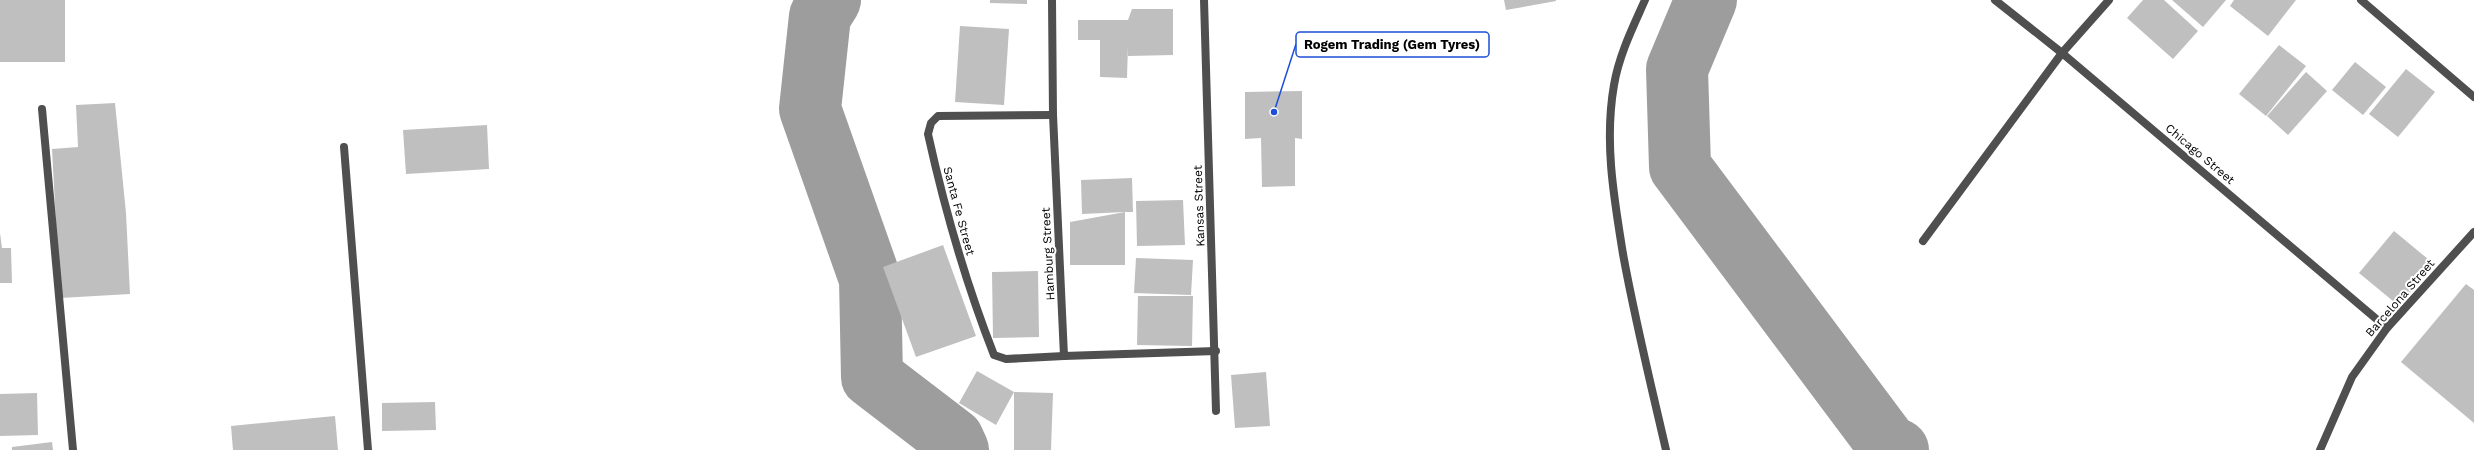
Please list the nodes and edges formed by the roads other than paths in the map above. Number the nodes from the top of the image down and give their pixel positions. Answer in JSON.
{"nodes":[{"id":1,"x":1052,"y":0,"type":"edge"},
{"id":2,"x":1204,"y":0,"type":"edge"},
{"id":3,"x":1645,"y":0,"type":"edge"},
{"id":4,"x":1995,"y":0,"type":"edge"},
{"id":5,"x":2109,"y":0,"type":"edge"},
{"id":6,"x":2361,"y":0,"type":"edge"},
{"id":7,"x":2062,"y":53,"type":"junction"},
{"id":8,"x":2474,"y":97,"type":"edge"},
{"id":9,"x":42,"y":109,"type":"dead end"},
{"id":10,"x":1054,"y":115,"type":"junction"},
{"id":11,"x":344,"y":147,"type":"dead end"},
{"id":12,"x":2472,"y":237,"type":"edge"},
{"id":13,"x":1923,"y":241,"type":"dead end"},
{"id":14,"x":2387,"y":328,"type":"junction"},
{"id":15,"x":1216,"y":351,"type":"junction"},
{"id":16,"x":1064,"y":356,"type":"junction"},
{"id":17,"x":1216,"y":411,"type":"dead end"},
{"id":18,"x":72,"y":450,"type":"edge"},
{"id":19,"x":368,"y":450,"type":"edge"},
{"id":20,"x":1666,"y":450,"type":"edge"},
{"id":21,"x":2320,"y":450,"type":"edge"}],
"edges":[{"from":1,"to":10,"type":"street","name":"Hamburg Street"},
{"from":2,"to":15,"type":"street","name":"Kansas Street"},
{"from":3,"to":20,"type":"street"},
{"from":4,"to":7,"type":"street","name":"Chicago Street"},
{"from":5,"to":7,"type":"street"},
{"from":6,"to":8,"type":"street"},
{"from":7,"to":13,"type":"street"},
{"from":7,"to":14,"type":"street","name":"Chicago Street"},
{"from":9,"to":18,"type":"street"},
{"from":10,"to":16,"type":"street","name":"Hamburg Street"},
{"from":10,"to":16,"type":"street","name":"Santa Fe Street"},
{"from":11,"to":19,"type":"street"},
{"from":12,"to":14,"type":"street","name":"Barcelona Street"},
{"from":14,"to":21,"type":"street","name":"Barcelona Street"},
{"from":15,"to":16,"type":"street"},
{"from":15,"to":17,"type":"street","name":"Kansas Street"}]}
